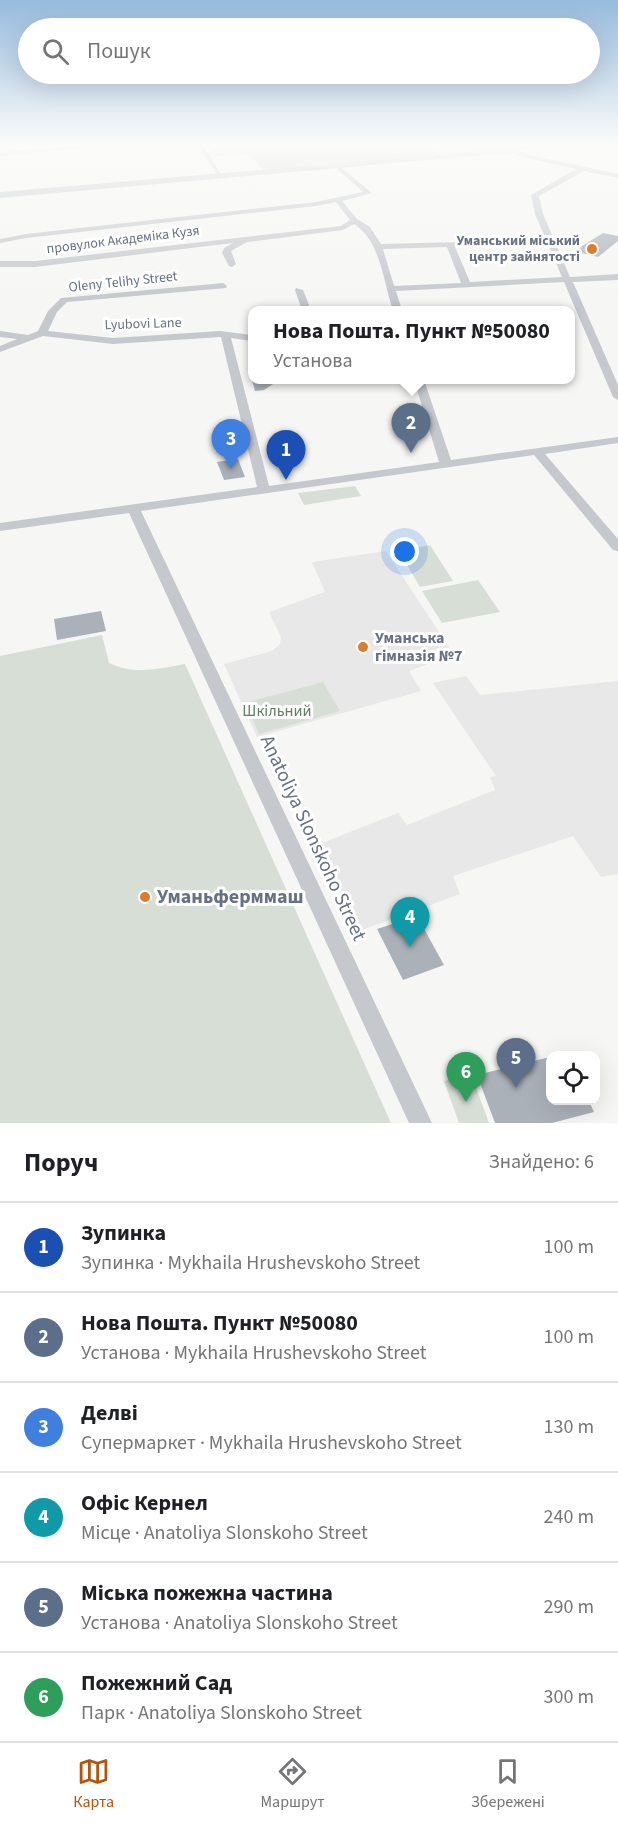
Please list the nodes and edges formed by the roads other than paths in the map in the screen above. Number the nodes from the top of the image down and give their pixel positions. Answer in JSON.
{"nodes":[{"id":1,"x":358,"y":195,"type":"edge"},
{"id":2,"x":535,"y":195,"type":"edge"},
{"id":3,"x":338,"y":200,"type":"junction"},
{"id":4,"x":354,"y":221,"type":"junction"},
{"id":5,"x":249,"y":238,"type":"junction"},
{"id":6,"x":0,"y":241,"type":"edge"},
{"id":7,"x":498,"y":243,"type":"dead end"},
{"id":8,"x":450,"y":244,"type":"junction"},
{"id":9,"x":378,"y":246,"type":"junction"},
{"id":10,"x":0,"y":264,"type":"edge"},
{"id":11,"x":232,"y":264,"type":"dead end"},
{"id":12,"x":618,"y":277,"type":"edge"},
{"id":13,"x":566,"y":279,"type":"junction"},
{"id":14,"x":465,"y":284,"type":"junction"},
{"id":15,"x":223,"y":286,"type":"dead end"},
{"id":16,"x":299,"y":290,"type":"dead end"},
{"id":17,"x":392,"y":290,"type":"junction"},
{"id":18,"x":305,"y":306,"type":"edge"},
{"id":19,"x":396,"y":306,"type":"edge"},
{"id":20,"x":42,"y":333,"type":"junction"},
{"id":21,"x":0,"y":334,"type":"edge"},
{"id":22,"x":226,"y":336,"type":"junction"},
{"id":23,"x":28,"y":338,"type":"junction"},
{"id":24,"x":248,"y":338,"type":"edge"},
{"id":25,"x":0,"y":349,"type":"edge"},
{"id":26,"x":420,"y":384,"type":"edge"},
{"id":27,"x":618,"y":397,"type":"edge"},
{"id":28,"x":618,"y":440,"type":"edge"},
{"id":29,"x":538,"y":453,"type":"junction"},
{"id":30,"x":446,"y":464,"type":"junction"},
{"id":31,"x":263,"y":488,"type":"junction"},
{"id":32,"x":133,"y":507,"type":"junction"},
{"id":33,"x":0,"y":527,"type":"edge"},
{"id":34,"x":618,"y":547,"type":"edge"},
{"id":35,"x":421,"y":1123,"type":"edge"}],
"edges":[{"from":1,"to":3,"type":"street"},
{"from":2,"to":13,"type":"street"},
{"from":3,"to":4,"type":"street"},
{"from":3,"to":6,"type":"street"},
{"from":4,"to":5,"type":"street","name":"провулок Академіка Кузя"},
{"from":4,"to":9,"type":"street"},
{"from":5,"to":10,"type":"street","name":"провулок Академіка Кузя"},
{"from":5,"to":11,"type":"street"},
{"from":7,"to":8,"type":"street"},
{"from":8,"to":9,"type":"street"},
{"from":8,"to":14,"type":"street"},
{"from":9,"to":17,"type":"street"},
{"from":12,"to":13,"type":"street"},
{"from":13,"to":14,"type":"street"},
{"from":13,"to":27,"type":"street"},
{"from":14,"to":17,"type":"street"},
{"from":15,"to":20,"type":"street","name":"Oleny Telihy Street"},
{"from":16,"to":18,"type":"street"},
{"from":17,"to":19,"type":"street"},
{"from":20,"to":22,"type":"street","name":"Lyubovi Lane"},
{"from":20,"to":23,"type":"street","name":"Lyubovi Lane"},
{"from":21,"to":23,"type":"street","name":"Lyubovi Lane"},
{"from":22,"to":24,"type":"street","name":"Lyubovi Lane"},
{"from":22,"to":31,"type":"street"},
{"from":23,"to":25,"type":"street"},
{"from":26,"to":30,"type":"street"},
{"from":28,"to":29,"type":"street"},
{"from":29,"to":30,"type":"street"},
{"from":29,"to":34,"type":"street"},
{"from":30,"to":31,"type":"street"},
{"from":31,"to":32,"type":"street"},
{"from":32,"to":33,"type":"street"},
{"from":32,"to":35,"type":"street","name":"Anatoliya Slonskoho Street"}]}
